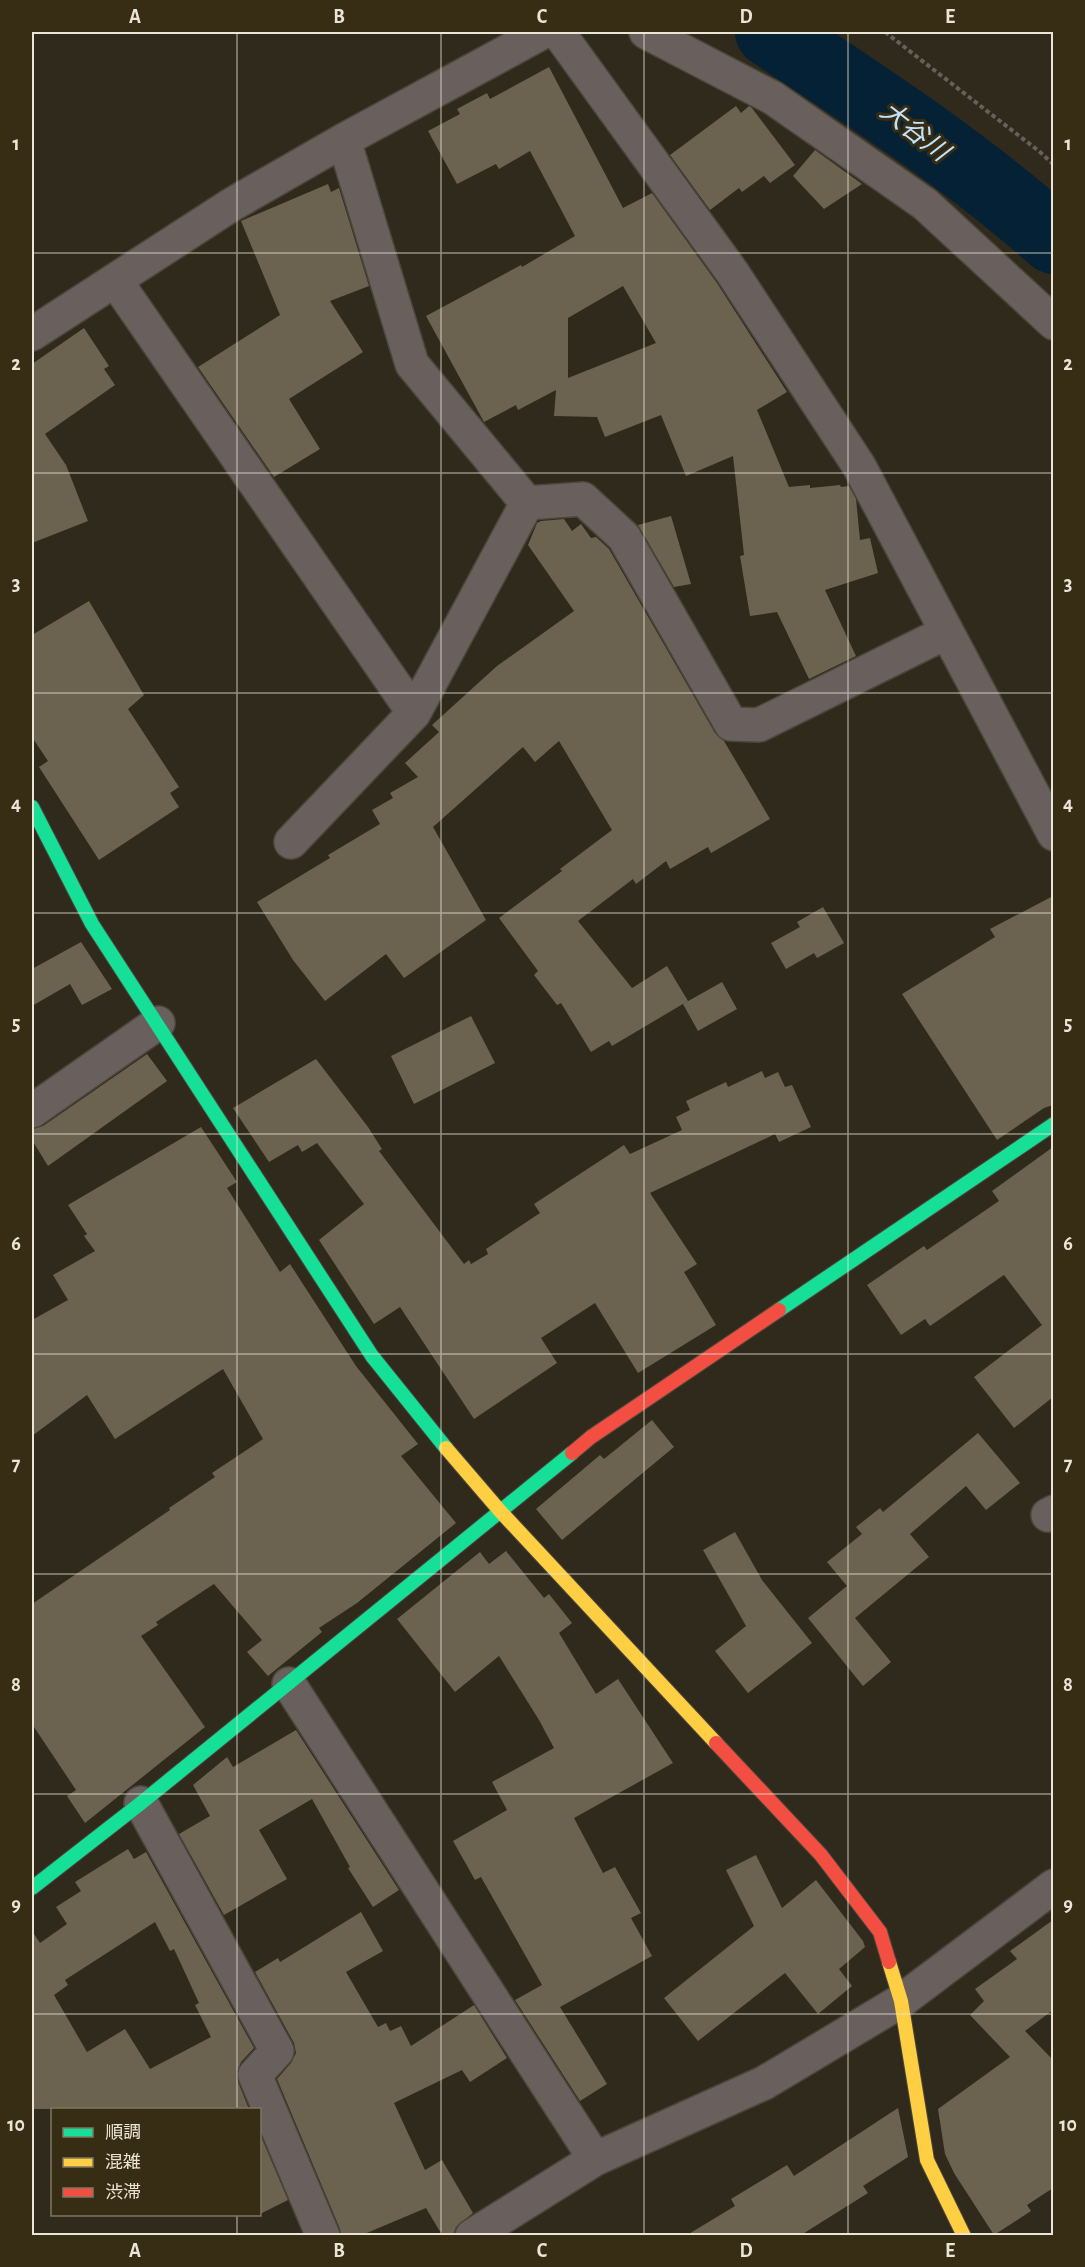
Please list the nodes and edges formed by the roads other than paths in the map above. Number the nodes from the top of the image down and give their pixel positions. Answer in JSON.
{"nodes":[{"id":1,"x":543,"y":32,"type":"edge"},
{"id":2,"x":558,"y":32,"type":"edge"},
{"id":3,"x":646,"y":32,"type":"edge"},
{"id":4,"x":344,"y":140,"type":"junction"},
{"id":5,"x":115,"y":280,"type":"junction"},
{"id":6,"x":1053,"y":323,"type":"edge"},
{"id":7,"x":32,"y":334,"type":"edge"},
{"id":8,"x":527,"y":503,"type":"junction"},
{"id":9,"x":947,"y":632,"type":"junction"},
{"id":10,"x":414,"y":713,"type":"junction"},
{"id":11,"x":32,"y":807,"type":"edge"},
{"id":12,"x":1053,"y":834,"type":"edge"},
{"id":13,"x":291,"y":842,"type":"dead end"},
{"id":14,"x":158,"y":1023,"type":"junction"},
{"id":15,"x":32,"y":1111,"type":"edge"},
{"id":16,"x":1053,"y":1124,"type":"edge"},
{"id":17,"x":500,"y":1511,"type":"junction"},
{"id":18,"x":289,"y":1684,"type":"junction"},
{"id":19,"x":141,"y":1803,"type":"junction"},
{"id":20,"x":1053,"y":1886,"type":"edge"},
{"id":21,"x":32,"y":1888,"type":"edge"},
{"id":22,"x":901,"y":2001,"type":"junction"},
{"id":23,"x":595,"y":2158,"type":"junction"},
{"id":24,"x":323,"y":2235,"type":"edge"},
{"id":25,"x":472,"y":2235,"type":"edge"},
{"id":26,"x":964,"y":2235,"type":"edge"}],
"edges":[{"from":1,"to":4,"type":"street"},
{"from":2,"to":9,"type":"street"},
{"from":3,"to":6,"type":"street"},
{"from":4,"to":5,"type":"street"},
{"from":4,"to":8,"type":"street"},
{"from":5,"to":7,"type":"street"},
{"from":5,"to":10,"type":"street"},
{"from":8,"to":9,"type":"street"},
{"from":8,"to":10,"type":"street"},
{"from":9,"to":12,"type":"street"},
{"from":10,"to":13,"type":"street"},
{"from":11,"to":14,"type":"street"},
{"from":14,"to":15,"type":"street"},
{"from":14,"to":17,"type":"street"},
{"from":16,"to":17,"type":"street"},
{"from":17,"to":18,"type":"street"},
{"from":17,"to":22,"type":"street"},
{"from":18,"to":19,"type":"street"},
{"from":18,"to":23,"type":"street"},
{"from":19,"to":21,"type":"street"},
{"from":19,"to":24,"type":"street"},
{"from":20,"to":22,"type":"street"},
{"from":22,"to":23,"type":"street"},
{"from":22,"to":26,"type":"street"},
{"from":23,"to":25,"type":"street"}]}
